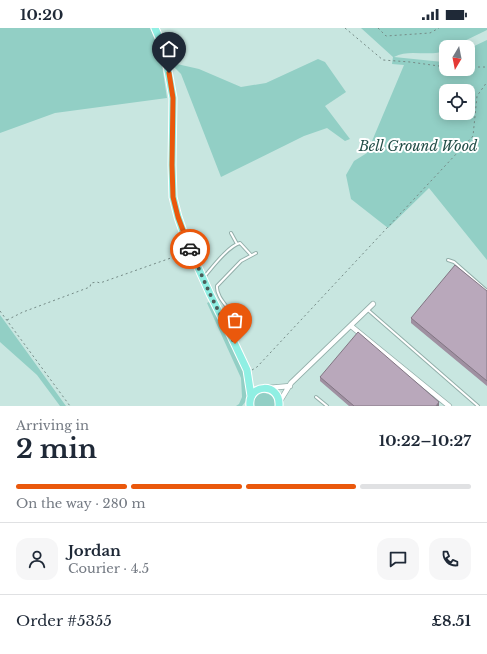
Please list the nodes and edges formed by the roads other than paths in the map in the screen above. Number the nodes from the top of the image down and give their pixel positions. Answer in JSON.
{"nodes":[{"id":1,"x":155,"y":28,"type":"edge"},
{"id":2,"x":232,"y":233,"type":"dead end"},
{"id":3,"x":237,"y":244,"type":"junction"},
{"id":4,"x":256,"y":253,"type":"dead end"},
{"id":5,"x":251,"y":255,"type":"junction"},
{"id":6,"x":448,"y":260,"type":"dead end"},
{"id":7,"x":203,"y":277,"type":"junction"},
{"id":8,"x":487,"y":291,"type":"edge"},
{"id":9,"x":373,"y":304,"type":"dead end"},
{"id":10,"x":367,"y":309,"type":"junction"},
{"id":11,"x":224,"y":322,"type":"junction"},
{"id":12,"x":351,"y":326,"type":"junction"},
{"id":13,"x":248,"y":372,"type":"junction"},
{"id":14,"x":290,"y":386,"type":"junction"},
{"id":15,"x":264,"y":388,"type":"junction"},
{"id":16,"x":316,"y":397,"type":"dead end"},
{"id":17,"x":249,"y":402,"type":"edge"},
{"id":18,"x":279,"y":404,"type":"edge"},
{"id":19,"x":327,"y":406,"type":"edge"},
{"id":20,"x":449,"y":406,"type":"edge"},
{"id":21,"x":478,"y":406,"type":"edge"}],
"edges":[{"from":1,"to":7,"type":"main road"},
{"from":2,"to":3,"type":"lane"},
{"from":3,"to":5,"type":"lane"},
{"from":3,"to":7,"type":"lane"},
{"from":4,"to":5,"type":"lane"},
{"from":5,"to":11,"type":"lane"},
{"from":6,"to":8,"type":"lane"},
{"from":7,"to":11,"type":"main road"},
{"from":9,"to":10,"type":"street"},
{"from":10,"to":12,"type":"street"},
{"from":10,"to":21,"type":"lane"},
{"from":11,"to":13,"type":"main road"},
{"from":12,"to":14,"type":"street"},
{"from":12,"to":20,"type":"street"},
{"from":13,"to":15,"type":"main road"},
{"from":13,"to":17,"type":"main road"},
{"from":14,"to":15,"type":"street"},
{"from":14,"to":18,"type":"street"},
{"from":15,"to":17,"type":"main road"},
{"from":15,"to":18,"type":"main road"},
{"from":16,"to":19,"type":"lane"}]}
